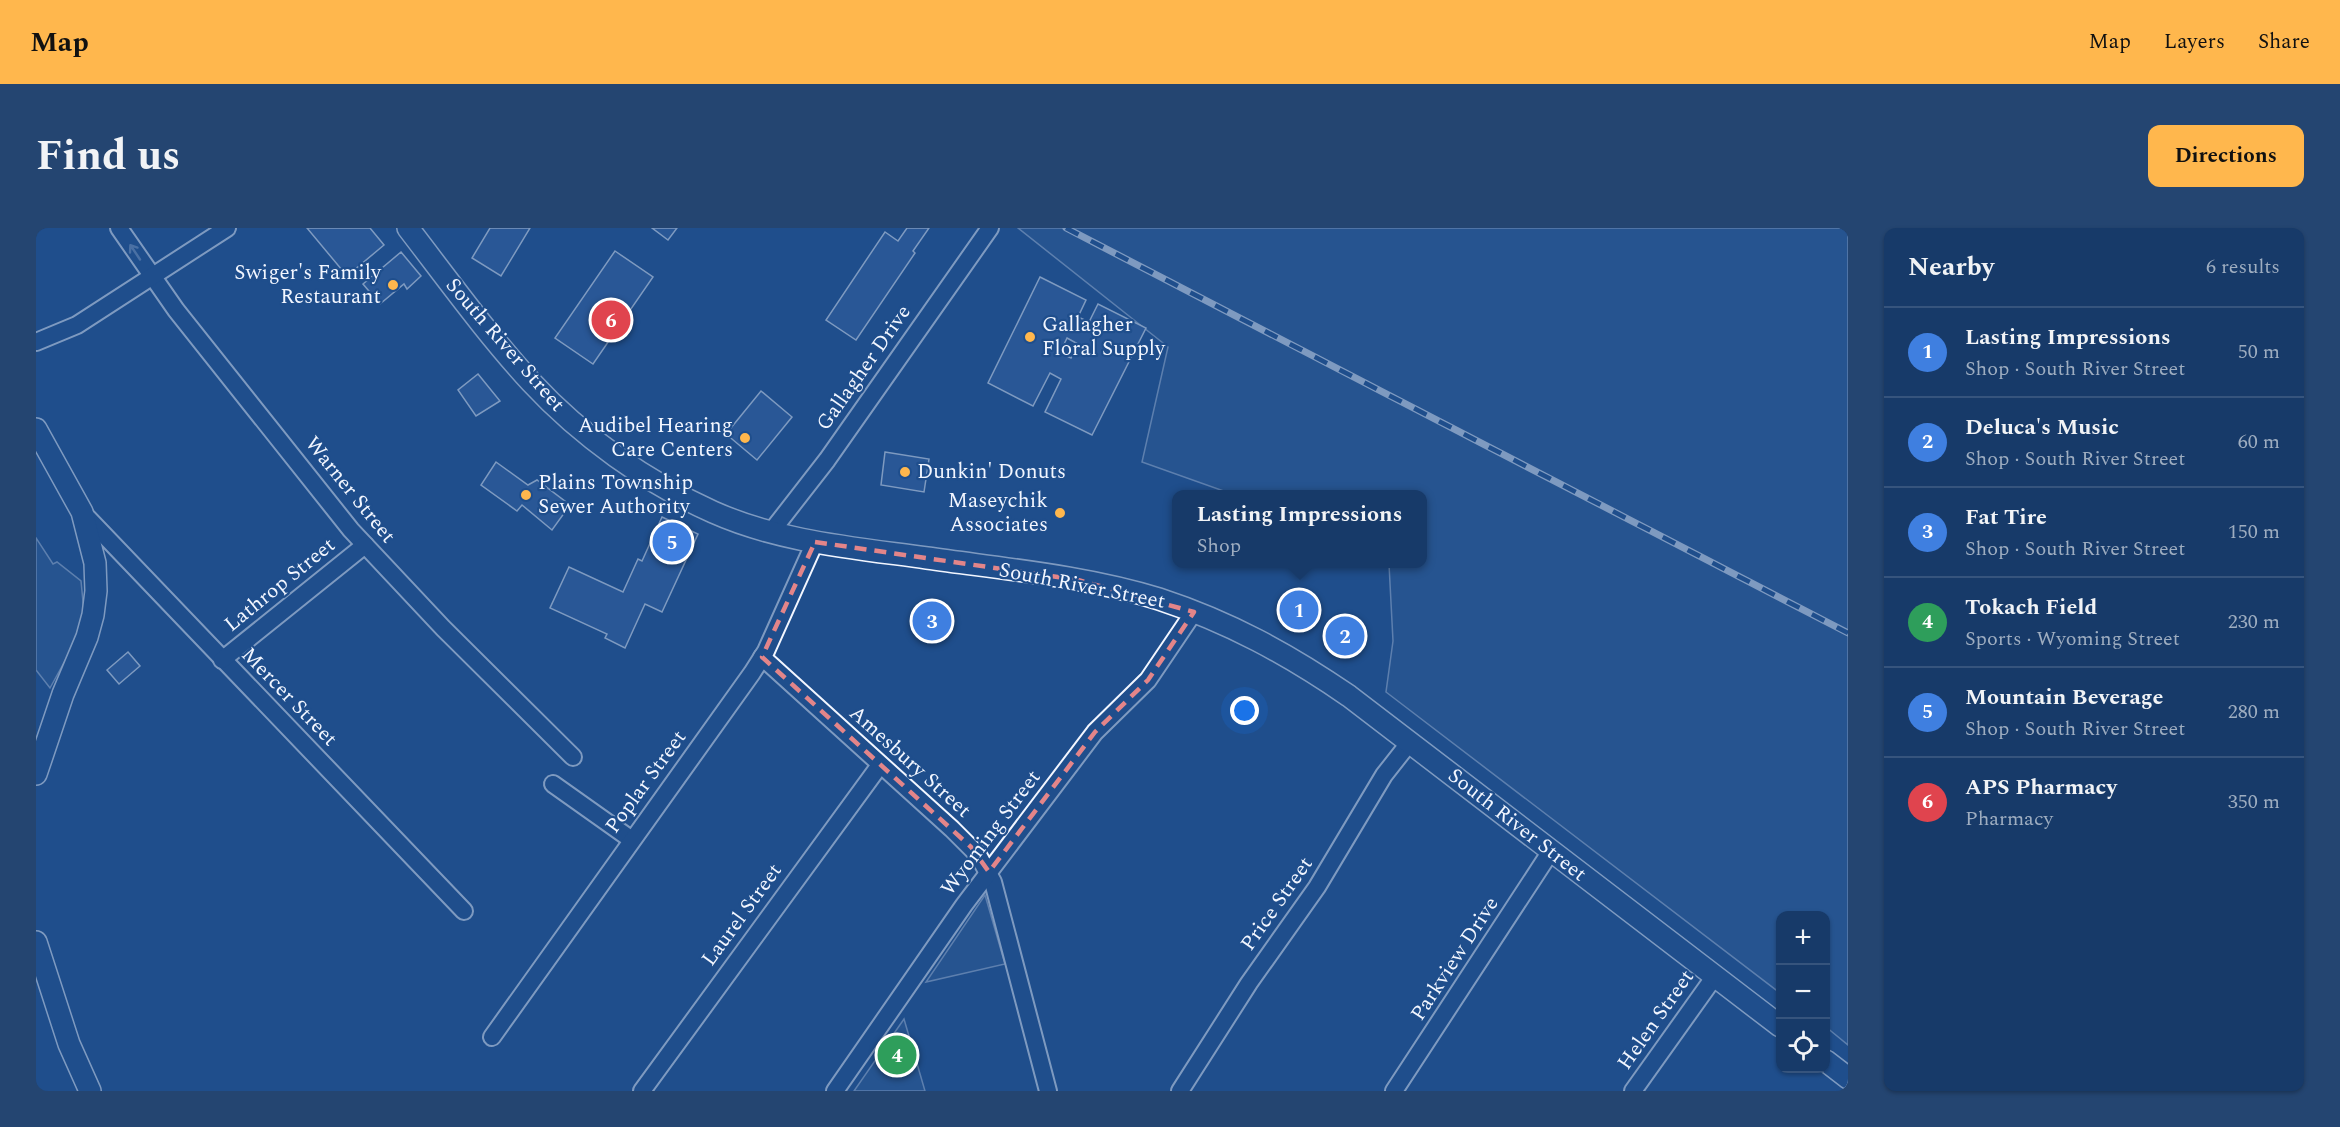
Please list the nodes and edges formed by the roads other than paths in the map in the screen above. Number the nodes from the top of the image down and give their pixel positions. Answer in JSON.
{"nodes":[{"id":1,"x":119,"y":228,"type":"edge"},
{"id":2,"x":227,"y":228,"type":"edge"},
{"id":3,"x":408,"y":228,"type":"edge"},
{"id":4,"x":990,"y":228,"type":"edge"},
{"id":5,"x":151,"y":276,"type":"junction"},
{"id":6,"x":36,"y":342,"type":"edge"},
{"id":7,"x":36,"y":429,"type":"edge"},
{"id":8,"x":82,"y":512,"type":"junction"},
{"id":9,"x":771,"y":532,"type":"junction"},
{"id":10,"x":815,"y":542,"type":"junction"},
{"id":11,"x":365,"y":545,"type":"junction"},
{"id":12,"x":1194,"y":612,"type":"junction"},
{"id":13,"x":762,"y":657,"type":"junction"},
{"id":14,"x":222,"y":660,"type":"junction"},
{"id":15,"x":1410,"y":742,"type":"junction"},
{"id":16,"x":573,"y":757,"type":"dead end"},
{"id":17,"x":880,"y":765,"type":"junction"},
{"id":18,"x":36,"y":774,"type":"edge"},
{"id":19,"x":554,"y":784,"type":"dead end"},
{"id":20,"x":632,"y":840,"type":"junction"},
{"id":21,"x":1551,"y":851,"type":"junction"},
{"id":22,"x":989,"y":872,"type":"junction"},
{"id":23,"x":464,"y":911,"type":"dead end"},
{"id":24,"x":36,"y":942,"type":"edge"},
{"id":25,"x":1715,"y":976,"type":"junction"},
{"id":26,"x":1776,"y":1023,"type":"edge"},
{"id":27,"x":492,"y":1037,"type":"dead end"},
{"id":28,"x":1830,"y":1064,"type":"edge"},
{"id":29,"x":1848,"y":1078,"type":"edge"},
{"id":30,"x":90,"y":1091,"type":"edge"},
{"id":31,"x":642,"y":1091,"type":"edge"},
{"id":32,"x":835,"y":1091,"type":"edge"},
{"id":33,"x":1048,"y":1091,"type":"edge"},
{"id":34,"x":1180,"y":1091,"type":"edge"},
{"id":35,"x":1394,"y":1091,"type":"edge"},
{"id":36,"x":1634,"y":1091,"type":"edge"}],
"edges":[{"from":5,"to":1,"type":"street","name":"Warner Street","one_way":true},
{"from":2,"to":5,"type":"street"},
{"from":3,"to":9,"type":"main road","name":"South River Street"},
{"from":4,"to":9,"type":"street","name":"Gallagher Drive"},
{"from":5,"to":6,"type":"street"},
{"from":5,"to":11,"type":"street","name":"Warner Street"},
{"from":7,"to":8,"type":"main road"},
{"from":8,"to":14,"type":"street","name":"Mercer Street"},
{"from":8,"to":18,"type":"main road"},
{"from":9,"to":10,"type":"main road","name":"South River Street"},
{"from":10,"to":12,"type":"main road","name":"South River Street"},
{"from":10,"to":13,"type":"street","name":"Poplar Street"},
{"from":11,"to":14,"type":"street","name":"Lathrop Street"},
{"from":11,"to":16,"type":"street","name":"Warner Street"},
{"from":12,"to":15,"type":"main road","name":"South River Street"},
{"from":12,"to":22,"type":"street","name":"Wyoming Street"},
{"from":13,"to":17,"type":"street","name":"Amesbury Street"},
{"from":13,"to":20,"type":"street","name":"Poplar Street"},
{"from":14,"to":23,"type":"street","name":"Mercer Street"},
{"from":15,"to":21,"type":"main road","name":"South River Street"},
{"from":15,"to":34,"type":"street","name":"Price Street"},
{"from":17,"to":22,"type":"street","name":"Amesbury Street"},
{"from":17,"to":31,"type":"street","name":"Laurel Street"},
{"from":19,"to":20,"type":"street"},
{"from":20,"to":27,"type":"street","name":"Poplar Street"},
{"from":21,"to":25,"type":"main road","name":"South River Street"},
{"from":21,"to":35,"type":"street","name":"Parkview Drive"},
{"from":22,"to":32,"type":"street","name":"Wyoming Street"},
{"from":22,"to":33,"type":"street","name":"Amesbury Street"},
{"from":24,"to":30,"type":"main road"},
{"from":25,"to":26,"type":"main road","name":"South River Street"},
{"from":25,"to":36,"type":"street","name":"Helen Street"},
{"from":28,"to":29,"type":"main road"}]}
